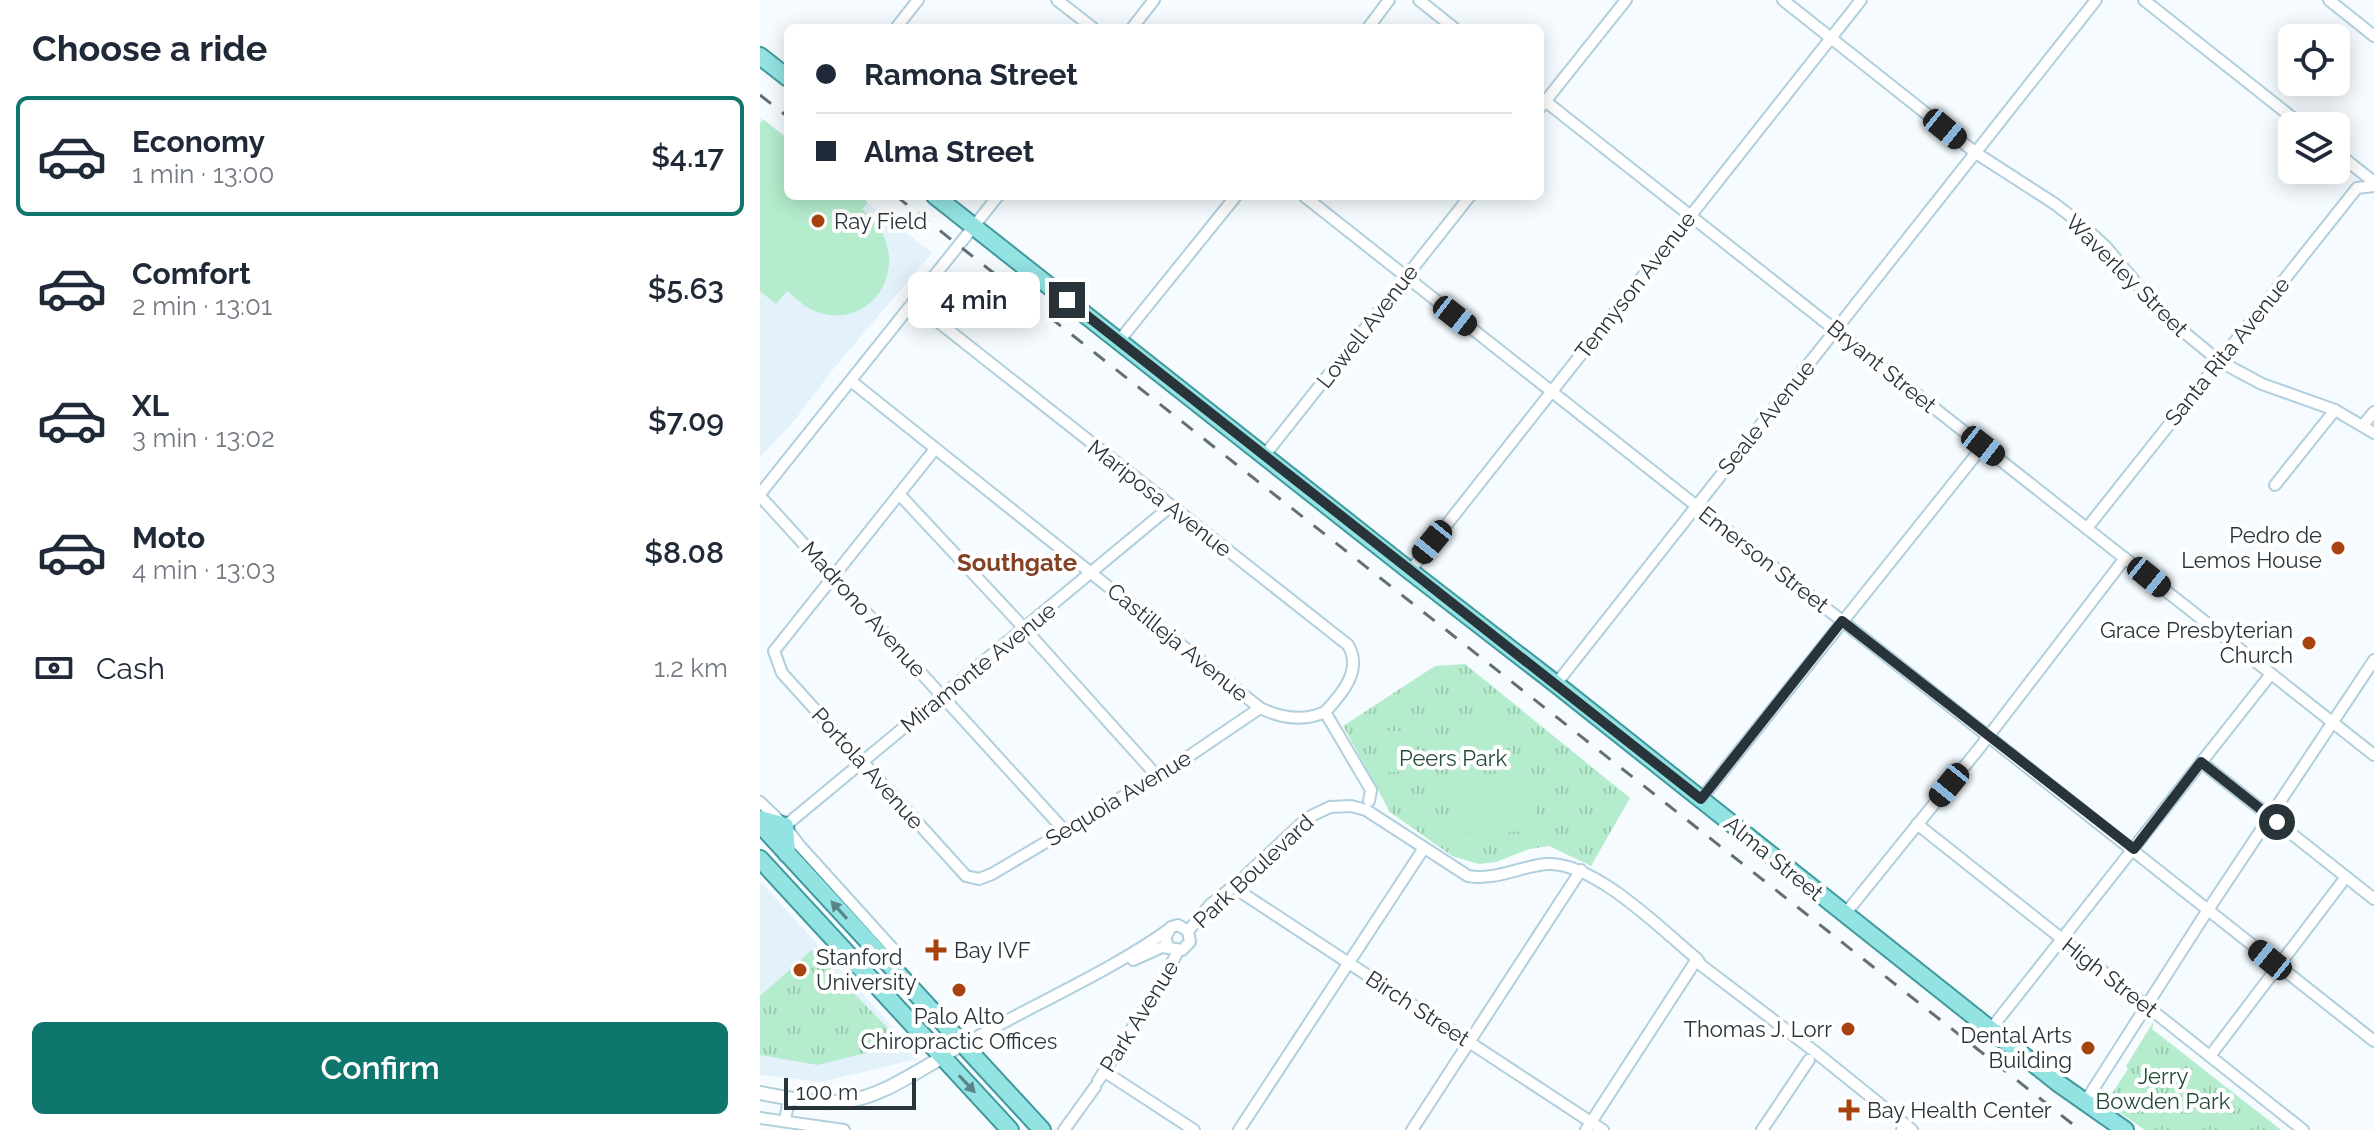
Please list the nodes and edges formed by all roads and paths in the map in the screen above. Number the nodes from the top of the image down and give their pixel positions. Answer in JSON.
{"nodes":[{"id":1,"x":918,"y":0,"type":"edge"},
{"id":2,"x":1057,"y":0,"type":"edge"},
{"id":3,"x":1154,"y":0,"type":"edge"},
{"id":4,"x":1389,"y":0,"type":"edge"},
{"id":5,"x":1419,"y":0,"type":"edge"},
{"id":6,"x":1626,"y":0,"type":"edge"},
{"id":7,"x":1783,"y":0,"type":"edge"},
{"id":8,"x":1861,"y":0,"type":"edge"},
{"id":9,"x":2096,"y":0,"type":"edge"},
{"id":10,"x":2144,"y":0,"type":"edge"},
{"id":11,"x":2329,"y":0,"type":"edge"},
{"id":12,"x":899,"y":24,"type":"edge"},
{"id":13,"x":1088,"y":24,"type":"edge"},
{"id":14,"x":1135,"y":24,"type":"edge"},
{"id":15,"x":1371,"y":24,"type":"edge"},
{"id":16,"x":1449,"y":24,"type":"edge"},
{"id":17,"x":2374,"y":36,"type":"edge"},
{"id":18,"x":1831,"y":38,"type":"junction"},
{"id":19,"x":760,"y":56,"type":"edge"},
{"id":20,"x":784,"y":75,"type":"edge"},
{"id":21,"x":1544,"y":100,"type":"edge"},
{"id":22,"x":1544,"y":104,"type":"edge"},
{"id":23,"x":2285,"y":112,"type":"edge"},
{"id":24,"x":1976,"y":153,"type":"junction"},
{"id":25,"x":2350,"y":164,"type":"edge"},
{"id":26,"x":2374,"y":184,"type":"edge"},
{"id":27,"x":940,"y":200,"type":"edge"},
{"id":28,"x":995,"y":200,"type":"edge"},
{"id":29,"x":1233,"y":200,"type":"edge"},
{"id":30,"x":1309,"y":200,"type":"edge"},
{"id":31,"x":1467,"y":200,"type":"edge"},
{"id":32,"x":1690,"y":215,"type":"junction"},
{"id":33,"x":973,"y":226,"type":"junction"},
{"id":34,"x":1406,"y":277,"type":"junction"},
{"id":35,"x":913,"y":302,"type":"junction"},
{"id":36,"x":1836,"y":330,"type":"junction"},
{"id":37,"x":1119,"y":341,"type":"junction"},
{"id":38,"x":2219,"y":361,"type":"junction"},
{"id":39,"x":851,"y":381,"type":"junction"},
{"id":40,"x":1551,"y":390,"type":"junction"},
{"id":41,"x":2335,"y":410,"type":"junction"},
{"id":42,"x":2374,"y":412,"type":"edge"},
{"id":43,"x":2363,"y":425,"type":"junction"},
{"id":44,"x":2374,"y":433,"type":"edge"},
{"id":45,"x":1983,"y":446,"type":"junction"},
{"id":46,"x":935,"y":449,"type":"junction"},
{"id":47,"x":1264,"y":456,"type":"junction"},
{"id":48,"x":2275,"y":485,"type":"dead end"},
{"id":49,"x":899,"y":494,"type":"junction"},
{"id":50,"x":760,"y":495,"type":"edge"},
{"id":51,"x":1696,"y":505,"type":"junction"},
{"id":52,"x":1171,"y":506,"type":"junction"},
{"id":53,"x":2087,"y":528,"type":"junction"},
{"id":54,"x":2125,"y":558,"type":"junction"},
{"id":55,"x":1410,"y":571,"type":"junction"},
{"id":56,"x":1094,"y":573,"type":"junction"},
{"id":57,"x":834,"y":575,"type":"junction"},
{"id":58,"x":1842,"y":621,"type":"junction"},
{"id":59,"x":1024,"y":628,"type":"junction"},
{"id":60,"x":2374,"y":660,"type":"edge"},
{"id":61,"x":2271,"y":674,"type":"junction"},
{"id":62,"x":1556,"y":684,"type":"junction"},
{"id":63,"x":943,"y":696,"type":"junction"},
{"id":64,"x":1260,"y":708,"type":"junction"},
{"id":65,"x":1325,"y":712,"type":"junction"},
{"id":66,"x":2332,"y":722,"type":"junction"},
{"id":67,"x":1988,"y":736,"type":"junction"},
{"id":68,"x":2374,"y":755,"type":"edge"},
{"id":69,"x":862,"y":761,"type":"junction"},
{"id":70,"x":2201,"y":762,"type":"junction"},
{"id":71,"x":1157,"y":776,"type":"junction"},
{"id":72,"x":1701,"y":799,"type":"junction"},
{"id":73,"x":1369,"y":801,"type":"dead end"},
{"id":74,"x":760,"y":802,"type":"edge"},
{"id":75,"x":2271,"y":817,"type":"junction"},
{"id":76,"x":760,"y":822,"type":"edge"},
{"id":77,"x":1917,"y":824,"type":"junction"},
{"id":78,"x":785,"y":826,"type":"junction"},
{"id":79,"x":1064,"y":830,"type":"junction"},
{"id":80,"x":1424,"y":848,"type":"junction"},
{"id":81,"x":2134,"y":849,"type":"junction"},
{"id":82,"x":787,"y":854,"type":"junction"},
{"id":83,"x":760,"y":859,"type":"edge"},
{"id":84,"x":1581,"y":870,"type":"junction"},
{"id":85,"x":2346,"y":877,"type":"junction"},
{"id":86,"x":972,"y":878,"type":"joint"},
{"id":87,"x":1233,"y":887,"type":"junction"},
{"id":88,"x":2374,"y":899,"type":"edge"},
{"id":89,"x":2208,"y":910,"type":"junction"},
{"id":90,"x":1845,"y":914,"type":"junction"},
{"id":91,"x":1168,"y":930,"type":"junction"},
{"id":92,"x":1188,"y":931,"type":"junction"},
{"id":93,"x":2062,"y":939,"type":"junction"},
{"id":94,"x":1173,"y":948,"type":"junction"},
{"id":95,"x":1697,"y":959,"type":"junction"},
{"id":96,"x":1348,"y":962,"type":"junction"},
{"id":97,"x":2277,"y":966,"type":"junction"},
{"id":98,"x":1112,"y":967,"type":"junction"},
{"id":99,"x":891,"y":968,"type":"junction"},
{"id":100,"x":2147,"y":1006,"type":"junction"},
{"id":101,"x":1990,"y":1030,"type":"junction"},
{"id":102,"x":2374,"y":1041,"type":"edge"},
{"id":103,"x":1470,"y":1043,"type":"junction"},
{"id":104,"x":962,"y":1045,"type":"junction"},
{"id":105,"x":2210,"y":1056,"type":"junction"},
{"id":106,"x":943,"y":1057,"type":"junction"},
{"id":107,"x":1809,"y":1060,"type":"dead end"},
{"id":108,"x":1099,"y":1080,"type":"junction"},
{"id":109,"x":760,"y":1093,"type":"edge"},
{"id":110,"x":789,"y":1098,"type":"junction"},
{"id":111,"x":2085,"y":1102,"type":"junction"},
{"id":112,"x":760,"y":1118,"type":"edge"},
{"id":113,"x":785,"y":1121,"type":"junction"},
{"id":114,"x":1588,"y":1126,"type":"edge"},
{"id":115,"x":2118,"y":1126,"type":"edge"},
{"id":116,"x":1907,"y":1129,"type":"edge"},
{"id":117,"x":844,"y":1130,"type":"edge"},
{"id":118,"x":1010,"y":1130,"type":"edge"},
{"id":119,"x":1042,"y":1130,"type":"edge"},
{"id":120,"x":1064,"y":1130,"type":"edge"},
{"id":121,"x":1194,"y":1130,"type":"edge"},
{"id":122,"x":1239,"y":1130,"type":"edge"},
{"id":123,"x":1412,"y":1130,"type":"edge"},
{"id":124,"x":1603,"y":1130,"type":"edge"},
{"id":125,"x":1762,"y":1130,"type":"edge"},
{"id":126,"x":2303,"y":1130,"type":"edge"}],
"edges":[{"from":1,"to":12,"type":"street"},
{"from":2,"to":13,"type":"street"},
{"from":3,"to":14,"type":"street"},
{"from":4,"to":15,"type":"street"},
{"from":5,"to":16,"type":"street"},
{"from":6,"to":21,"type":"street"},
{"from":7,"to":18,"type":"street","name":"Waverley Street"},
{"from":8,"to":18,"type":"street","name":"Tennyson Avenue"},
{"from":9,"to":24,"type":"street","name":"Seale Avenue"},
{"from":10,"to":23,"type":"street"},
{"from":11,"to":17,"type":"street"},
{"from":18,"to":24,"type":"street","name":"Waverley Street"},
{"from":18,"to":32,"type":"street","name":"Tennyson Avenue"},
{"from":19,"to":20,"type":"main road"},
{"from":22,"to":32,"type":"street","name":"Bryant Street"},
{"from":24,"to":36,"type":"street","name":"Seale Avenue"},
{"from":24,"to":38,"type":"street","name":"Waverley Street"},
{"from":25,"to":26,"type":"street"},
{"from":26,"to":38,"type":"street","name":"Santa Rita Avenue"},
{"from":27,"to":33,"type":"main road","name":"Alma Street"},
{"from":28,"to":33,"type":"street"},
{"from":29,"to":37,"type":"street"},
{"from":30,"to":34,"type":"street","name":"Emerson Street"},
{"from":31,"to":34,"type":"street","name":"Lowell Avenue"},
{"from":32,"to":36,"type":"street","name":"Bryant Street"},
{"from":32,"to":40,"type":"street","name":"Tennyson Avenue"},
{"from":33,"to":35,"type":"street"},
{"from":33,"to":37,"type":"main road","name":"Alma Street"},
{"from":34,"to":40,"type":"street","name":"Emerson Street"},
{"from":34,"to":47,"type":"street","name":"Lowell Avenue"},
{"from":35,"to":39,"type":"street"},
{"from":35,"to":52,"type":"street","name":"Mariposa Avenue"},
{"from":36,"to":45,"type":"street","name":"Bryant Street"},
{"from":36,"to":51,"type":"street","name":"Seale Avenue"},
{"from":37,"to":47,"type":"main road","name":"Alma Street"},
{"from":38,"to":41,"type":"street","name":"Waverley Street"},
{"from":38,"to":53,"type":"street","name":"Santa Rita Avenue"},
{"from":39,"to":46,"type":"street","name":"Castilleja Avenue"},
{"from":39,"to":50,"type":"street"},
{"from":40,"to":51,"type":"street","name":"Emerson Street"},
{"from":40,"to":55,"type":"street","name":"Tennyson Avenue"},
{"from":41,"to":43,"type":"street","name":"Waverley Street"},
{"from":41,"to":48,"type":"street"},
{"from":42,"to":43,"type":"street"},
{"from":43,"to":44,"type":"street","name":"Waverley Street"},
{"from":45,"to":53,"type":"street","name":"Bryant Street"},
{"from":45,"to":58,"type":"street"},
{"from":46,"to":49,"type":"street"},
{"from":46,"to":56,"type":"street","name":"Castilleja Avenue"},
{"from":47,"to":55,"type":"main road","name":"Alma Street"},
{"from":49,"to":57,"type":"street"},
{"from":49,"to":59,"type":"street"},
{"from":50,"to":57,"type":"street","name":"Madrono Avenue"},
{"from":51,"to":58,"type":"street","name":"Emerson Street"},
{"from":51,"to":62,"type":"street","name":"Seale Avenue"},
{"from":52,"to":56,"type":"street","name":"Miramonte Avenue"},
{"from":52,"to":65,"type":"street","name":"Mariposa Avenue"},
{"from":53,"to":54,"type":"street","name":"Bryant Street"},
{"from":54,"to":61,"type":"street","name":"Bryant Street"},
{"from":54,"to":67,"type":"street"},
{"from":55,"to":62,"type":"main road","name":"Alma Street"},
{"from":56,"to":59,"type":"street","name":"Miramonte Avenue"},
{"from":56,"to":64,"type":"street","name":"Castilleja Avenue"},
{"from":57,"to":63,"type":"street","name":"Madrono Avenue"},
{"from":57,"to":69,"type":"street","name":"Portola Avenue"},
{"from":58,"to":67,"type":"street","name":"Emerson Street"},
{"from":58,"to":72,"type":"street"},
{"from":59,"to":63,"type":"street","name":"Miramonte Avenue"},
{"from":59,"to":71,"type":"street"},
{"from":60,"to":66,"type":"street"},
{"from":61,"to":66,"type":"street","name":"Bryant Street"},
{"from":61,"to":70,"type":"street"},
{"from":62,"to":72,"type":"main road","name":"Alma Street"},
{"from":63,"to":69,"type":"street","name":"Miramonte Avenue"},
{"from":63,"to":79,"type":"street","name":"Madrono Avenue"},
{"from":64,"to":65,"type":"street","name":"Castilleja Avenue"},
{"from":64,"to":71,"type":"street","name":"Sequoia Avenue"},
{"from":65,"to":73,"type":"street"},
{"from":66,"to":68,"type":"street","name":"Bryant Street"},
{"from":66,"to":75,"type":"street"},
{"from":67,"to":77,"type":"street"},
{"from":67,"to":81,"type":"street","name":"Emerson Street"},
{"from":69,"to":78,"type":"street","name":"Miramonte Avenue"},
{"from":69,"to":86,"type":"street","name":"Portola Avenue"},
{"from":70,"to":75,"type":"street"},
{"from":70,"to":81,"type":"street"},
{"from":71,"to":79,"type":"street","name":"Sequoia Avenue"},
{"from":72,"to":90,"type":"main road","name":"Alma Street"},
{"from":74,"to":78,"type":"street"},
{"from":75,"to":85,"type":"street"},
{"from":75,"to":89,"type":"street"},
{"from":76,"to":78,"type":"main road"},
{"from":76,"to":82,"type":"main road"},
{"from":77,"to":90,"type":"street"},
{"from":77,"to":93,"type":"street","name":"High Street"},
{"from":78,"to":82,"type":"main road"},
{"from":78,"to":99,"type":"street"},
{"from":79,"to":86,"type":"street","name":"Sequoia Avenue"},
{"from":80,"to":84,"type":"street","name":"Park Boulevard"},
{"from":80,"to":87,"type":"street","name":"Park Boulevard"},
{"from":80,"to":96,"type":"street"},
{"from":81,"to":89,"type":"street","name":"Emerson Street"},
{"from":81,"to":93,"type":"street"},
{"from":99,"to":82,"type":"main road","one_way":true},
{"from":83,"to":106,"type":"main road"},
{"from":84,"to":95,"type":"street","name":"Park Boulevard"},
{"from":84,"to":103,"type":"street"},
{"from":85,"to":88,"type":"street"},
{"from":85,"to":97,"type":"street"},
{"from":87,"to":92,"type":"street","name":"Park Boulevard"},
{"from":87,"to":96,"type":"street","name":"Birch Street"},
{"from":89,"to":97,"type":"street","name":"Emerson Street"},
{"from":89,"to":100,"type":"street"},
{"from":90,"to":101,"type":"main road","name":"Alma Street"},
{"from":91,"to":92,"type":"street","name":"Park Boulevard"},
{"from":91,"to":94,"type":"street","name":"Park Boulevard"},
{"from":91,"to":98,"type":"street","name":"Park Boulevard"},
{"from":92,"to":94,"type":"street","name":"Park Boulevard"},
{"from":93,"to":100,"type":"street","name":"High Street"},
{"from":93,"to":101,"type":"street"},
{"from":94,"to":98,"type":"street","name":"Park Boulevard"},
{"from":94,"to":108,"type":"street","name":"Park Avenue"},
{"from":95,"to":114,"type":"street"},
{"from":95,"to":116,"type":"street","name":"Park Boulevard"},
{"from":96,"to":103,"type":"street","name":"Birch Street"},
{"from":96,"to":122,"type":"street"},
{"from":97,"to":102,"type":"street","name":"Emerson Street"},
{"from":97,"to":105,"type":"street"},
{"from":98,"to":104,"type":"street","name":"Park Boulevard"},
{"from":99,"to":104,"type":"main road"},
{"from":100,"to":105,"type":"street","name":"High Street"},
{"from":100,"to":111,"type":"street"},
{"from":101,"to":111,"type":"main road","name":"Alma Street"},
{"from":103,"to":114,"type":"street","name":"Birch Street"},
{"from":103,"to":123,"type":"street"},
{"from":104,"to":106,"type":"street","name":"Park Boulevard"},
{"from":104,"to":119,"type":"main road"},
{"from":105,"to":126,"type":"street","name":"High Street"},
{"from":106,"to":110,"type":"street"},
{"from":106,"to":118,"type":"main road","one_way":true},
{"from":107,"to":125,"type":"street"},
{"from":108,"to":120,"type":"street","name":"Park Avenue"},
{"from":108,"to":121,"type":"street"},
{"from":109,"to":110,"type":"street"},
{"from":110,"to":113,"type":"street"},
{"from":111,"to":115,"type":"main road","name":"Alma Street"},
{"from":112,"to":113,"type":"street"},
{"from":113,"to":117,"type":"street"},
{"from":114,"to":124,"type":"street","name":"Birch Street"}]}
